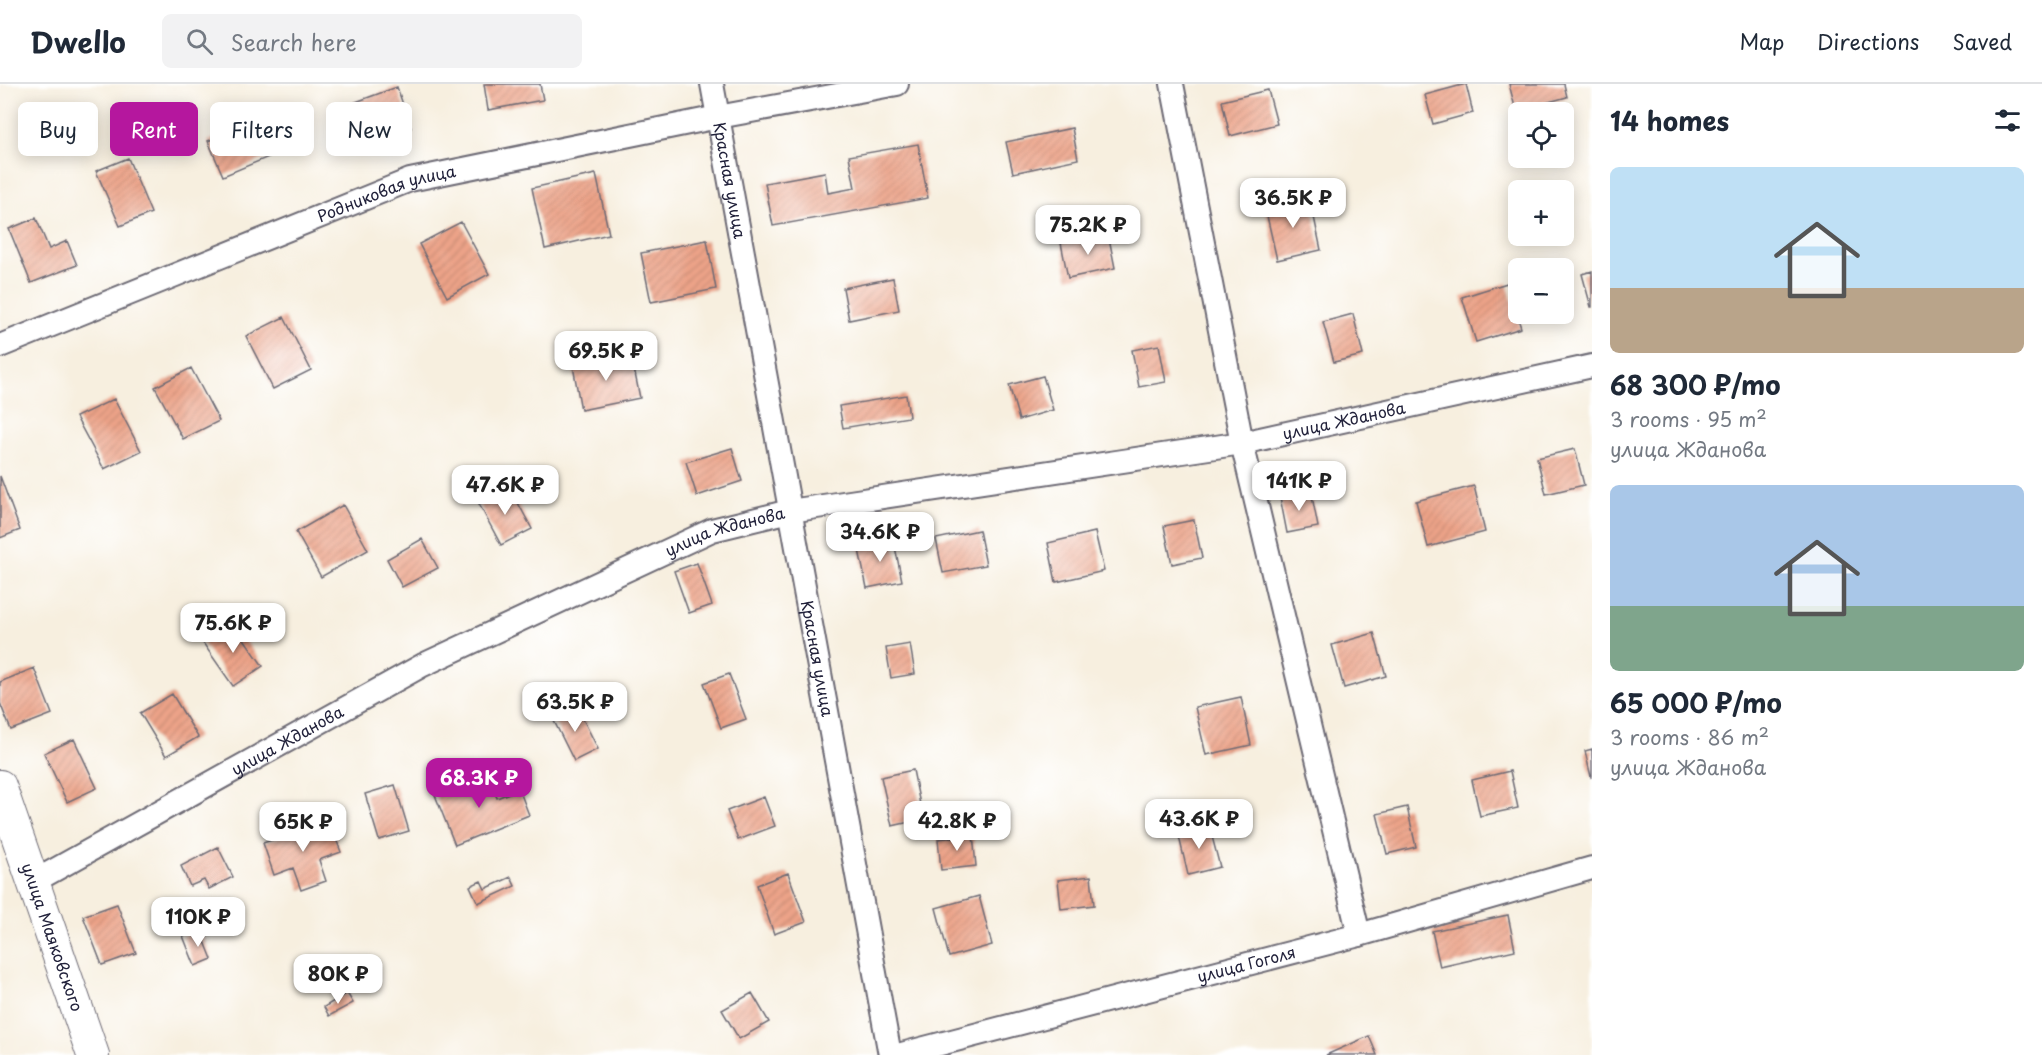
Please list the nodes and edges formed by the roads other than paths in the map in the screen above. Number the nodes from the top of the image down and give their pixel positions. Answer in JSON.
{"nodes":[{"id":1,"x":712,"y":84,"type":"edge"},
{"id":2,"x":897,"y":84,"type":"edge"},
{"id":3,"x":1173,"y":84,"type":"edge"},
{"id":4,"x":718,"y":117,"type":"junction"},
{"id":5,"x":0,"y":346,"type":"edge"},
{"id":6,"x":1592,"y":366,"type":"edge"},
{"id":7,"x":1242,"y":443,"type":"junction"},
{"id":8,"x":790,"y":511,"type":"junction"},
{"id":9,"x":0,"y":786,"type":"edge"},
{"id":10,"x":1592,"y":868,"type":"edge"},
{"id":11,"x":33,"y":882,"type":"junction"},
{"id":12,"x":1359,"y":935,"type":"junction"},
{"id":13,"x":93,"y":1055,"type":"edge"},
{"id":14,"x":890,"y":1055,"type":"edge"},
{"id":15,"x":898,"y":1055,"type":"edge"}],
"edges":[{"from":1,"to":4,"type":"street","name":"Красная улица"},
{"from":2,"to":4,"type":"street","name":"Родниковая улица"},
{"from":3,"to":7,"type":"street"},
{"from":4,"to":5,"type":"street","name":"Родниковая улица"},
{"from":4,"to":8,"type":"street","name":"Красная улица"},
{"from":6,"to":7,"type":"street","name":"улица Жданова"},
{"from":7,"to":8,"type":"street","name":"улица Жданова"},
{"from":7,"to":12,"type":"street"},
{"from":8,"to":11,"type":"street","name":"улица Жданова"},
{"from":8,"to":14,"type":"street","name":"Красная улица"},
{"from":9,"to":11,"type":"street","name":"улица Маяковского"},
{"from":10,"to":12,"type":"street","name":"улица Гоголя"},
{"from":11,"to":13,"type":"street","name":"улица Маяковского"},
{"from":12,"to":15,"type":"street","name":"улица Гоголя"}]}
